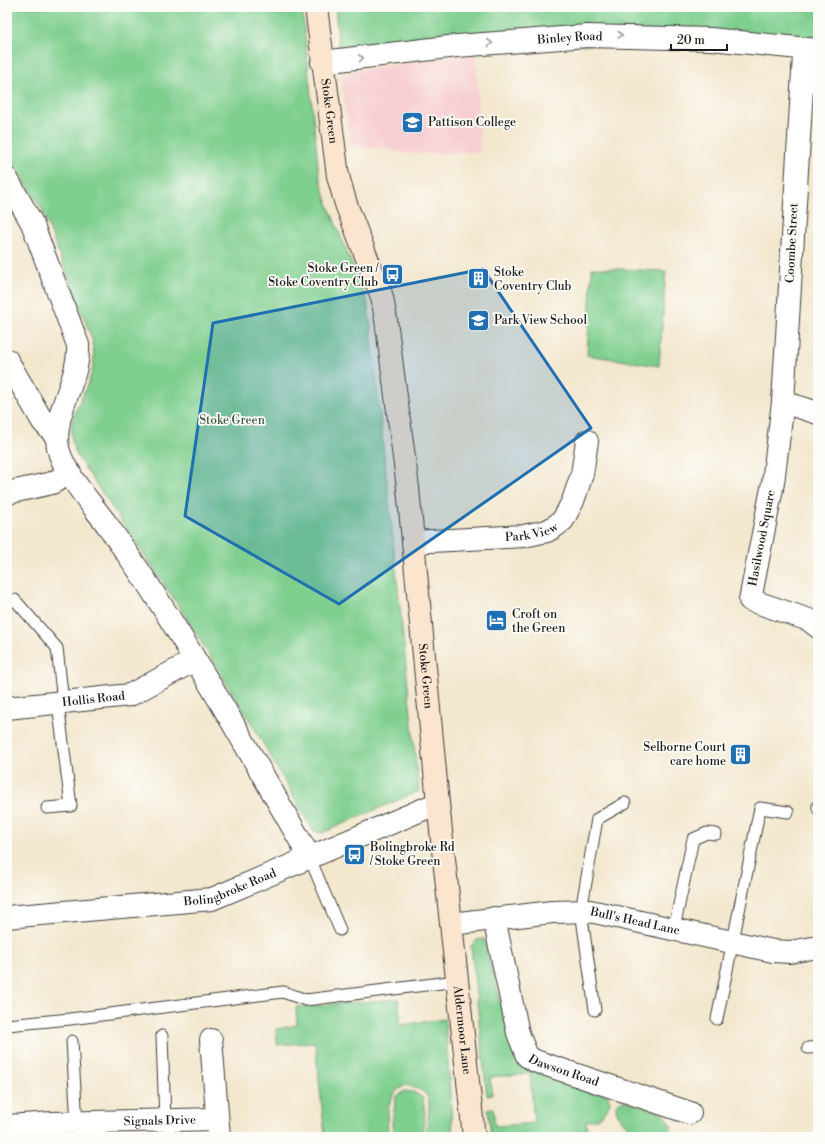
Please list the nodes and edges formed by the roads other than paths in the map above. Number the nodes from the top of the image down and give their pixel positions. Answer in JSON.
{"nodes":[{"id":1,"x":316,"y":7,"type":"edge"},
{"id":2,"x":814,"y":50,"type":"edge"},
{"id":3,"x":322,"y":62,"type":"junction"},
{"id":4,"x":9,"y":187,"type":"edge"},
{"id":5,"x":7,"y":360,"type":"edge"},
{"id":6,"x":783,"y":402,"type":"junction"},
{"id":7,"x":818,"y":413,"type":"edge"},
{"id":8,"x":57,"y":437,"type":"junction"},
{"id":9,"x":587,"y":441,"type":"dead end"},
{"id":10,"x":70,"y":473,"type":"junction"},
{"id":11,"x":7,"y":493,"type":"edge"},
{"id":12,"x":413,"y":542,"type":"junction"},
{"id":13,"x":7,"y":600,"type":"edge"},
{"id":14,"x":818,"y":627,"type":"edge"},
{"id":15,"x":195,"y":660,"type":"junction"},
{"id":16,"x":61,"y":703,"type":"junction"},
{"id":17,"x":7,"y":708,"type":"edge"},
{"id":18,"x":438,"y":803,"type":"junction"},
{"id":19,"x":625,"y":803,"type":"dead end"},
{"id":20,"x":818,"y":805,"type":"edge"},
{"id":21,"x":47,"y":808,"type":"dead end"},
{"id":22,"x":818,"y":808,"type":"edge"},
{"id":23,"x":788,"y":812,"type":"dead end"},
{"id":24,"x":716,"y":834,"type":"dead end"},
{"id":25,"x":309,"y":856,"type":"junction"},
{"id":26,"x":581,"y":911,"type":"junction"},
{"id":27,"x":7,"y":917,"type":"edge"},
{"id":28,"x":494,"y":918,"type":"junction"},
{"id":29,"x":451,"y":924,"type":"junction"},
{"id":30,"x":674,"y":928,"type":"junction"},
{"id":31,"x":340,"y":930,"type":"dead end"},
{"id":32,"x":734,"y":942,"type":"junction"},
{"id":33,"x":818,"y":947,"type":"edge"},
{"id":34,"x":457,"y":981,"type":"junction"},
{"id":35,"x":595,"y":1010,"type":"dead end"},
{"id":36,"x":717,"y":1019,"type":"dead end"},
{"id":37,"x":7,"y":1025,"type":"edge"},
{"id":38,"x":162,"y":1036,"type":"dead end"},
{"id":39,"x":211,"y":1040,"type":"dead end"},
{"id":40,"x":72,"y":1041,"type":"dead end"},
{"id":41,"x":690,"y":1113,"type":"dead end"},
{"id":42,"x":165,"y":1120,"type":"junction"},
{"id":43,"x":77,"y":1122,"type":"junction"},
{"id":44,"x":7,"y":1126,"type":"edge"},
{"id":45,"x":218,"y":1128,"type":"edge"},
{"id":46,"x":54,"y":1130,"type":"edge"},
{"id":47,"x":474,"y":1137,"type":"edge"}],
"edges":[{"from":1,"to":3,"type":"street","name":"Stoke Green"},
{"from":3,"to":2,"type":"street","name":"Binley Road","one_way":true},
{"from":2,"to":6,"type":"street","name":"Coombe Street"},
{"from":3,"to":12,"type":"street","name":"Stoke Green"},
{"from":4,"to":8,"type":"street"},
{"from":5,"to":8,"type":"street"},
{"from":6,"to":7,"type":"street"},
{"from":6,"to":14,"type":"street","name":"Hasilwood Square"},
{"from":8,"to":10,"type":"street"},
{"from":9,"to":12,"type":"street","name":"Park View"},
{"from":10,"to":11,"type":"street"},
{"from":10,"to":15,"type":"street"},
{"from":12,"to":18,"type":"street","name":"Stoke Green"},
{"from":13,"to":16,"type":"lane"},
{"from":15,"to":16,"type":"street","name":"Hollis Road"},
{"from":15,"to":25,"type":"street"},
{"from":16,"to":17,"type":"street","name":"Hollis Road"},
{"from":16,"to":21,"type":"lane"},
{"from":18,"to":25,"type":"street","name":"Bolingbroke Road"},
{"from":18,"to":29,"type":"street","name":"Stoke Green"},
{"from":19,"to":26,"type":"lane"},
{"from":20,"to":22,"type":"lane"},
{"from":23,"to":32,"type":"lane"},
{"from":24,"to":30,"type":"lane"},
{"from":25,"to":27,"type":"street","name":"Bolingbroke Road"},
{"from":25,"to":31,"type":"lane"},
{"from":26,"to":28,"type":"street","name":"Bull's Head Lane"},
{"from":26,"to":30,"type":"street","name":"Bull's Head Lane"},
{"from":26,"to":35,"type":"lane"},
{"from":28,"to":29,"type":"street","name":"Bull's Head Lane"},
{"from":28,"to":41,"type":"street","name":"Dawson Road"},
{"from":29,"to":34,"type":"street","name":"Aldermoor Lane"},
{"from":30,"to":32,"type":"street","name":"Bull's Head Lane"},
{"from":32,"to":33,"type":"street","name":"Bull's Head Lane"},
{"from":32,"to":36,"type":"lane"},
{"from":34,"to":37,"type":"lane"},
{"from":34,"to":47,"type":"street","name":"Aldermoor Lane"},
{"from":38,"to":42,"type":"lane"},
{"from":39,"to":45,"type":"street","name":"Signals Drive"},
{"from":40,"to":43,"type":"lane"},
{"from":42,"to":43,"type":"street","name":"Signals Drive"},
{"from":42,"to":45,"type":"street","name":"Signals Drive"},
{"from":43,"to":46,"type":"street","name":"Signals Drive"},
{"from":44,"to":46,"type":"street","name":"Signals Drive"}]}
